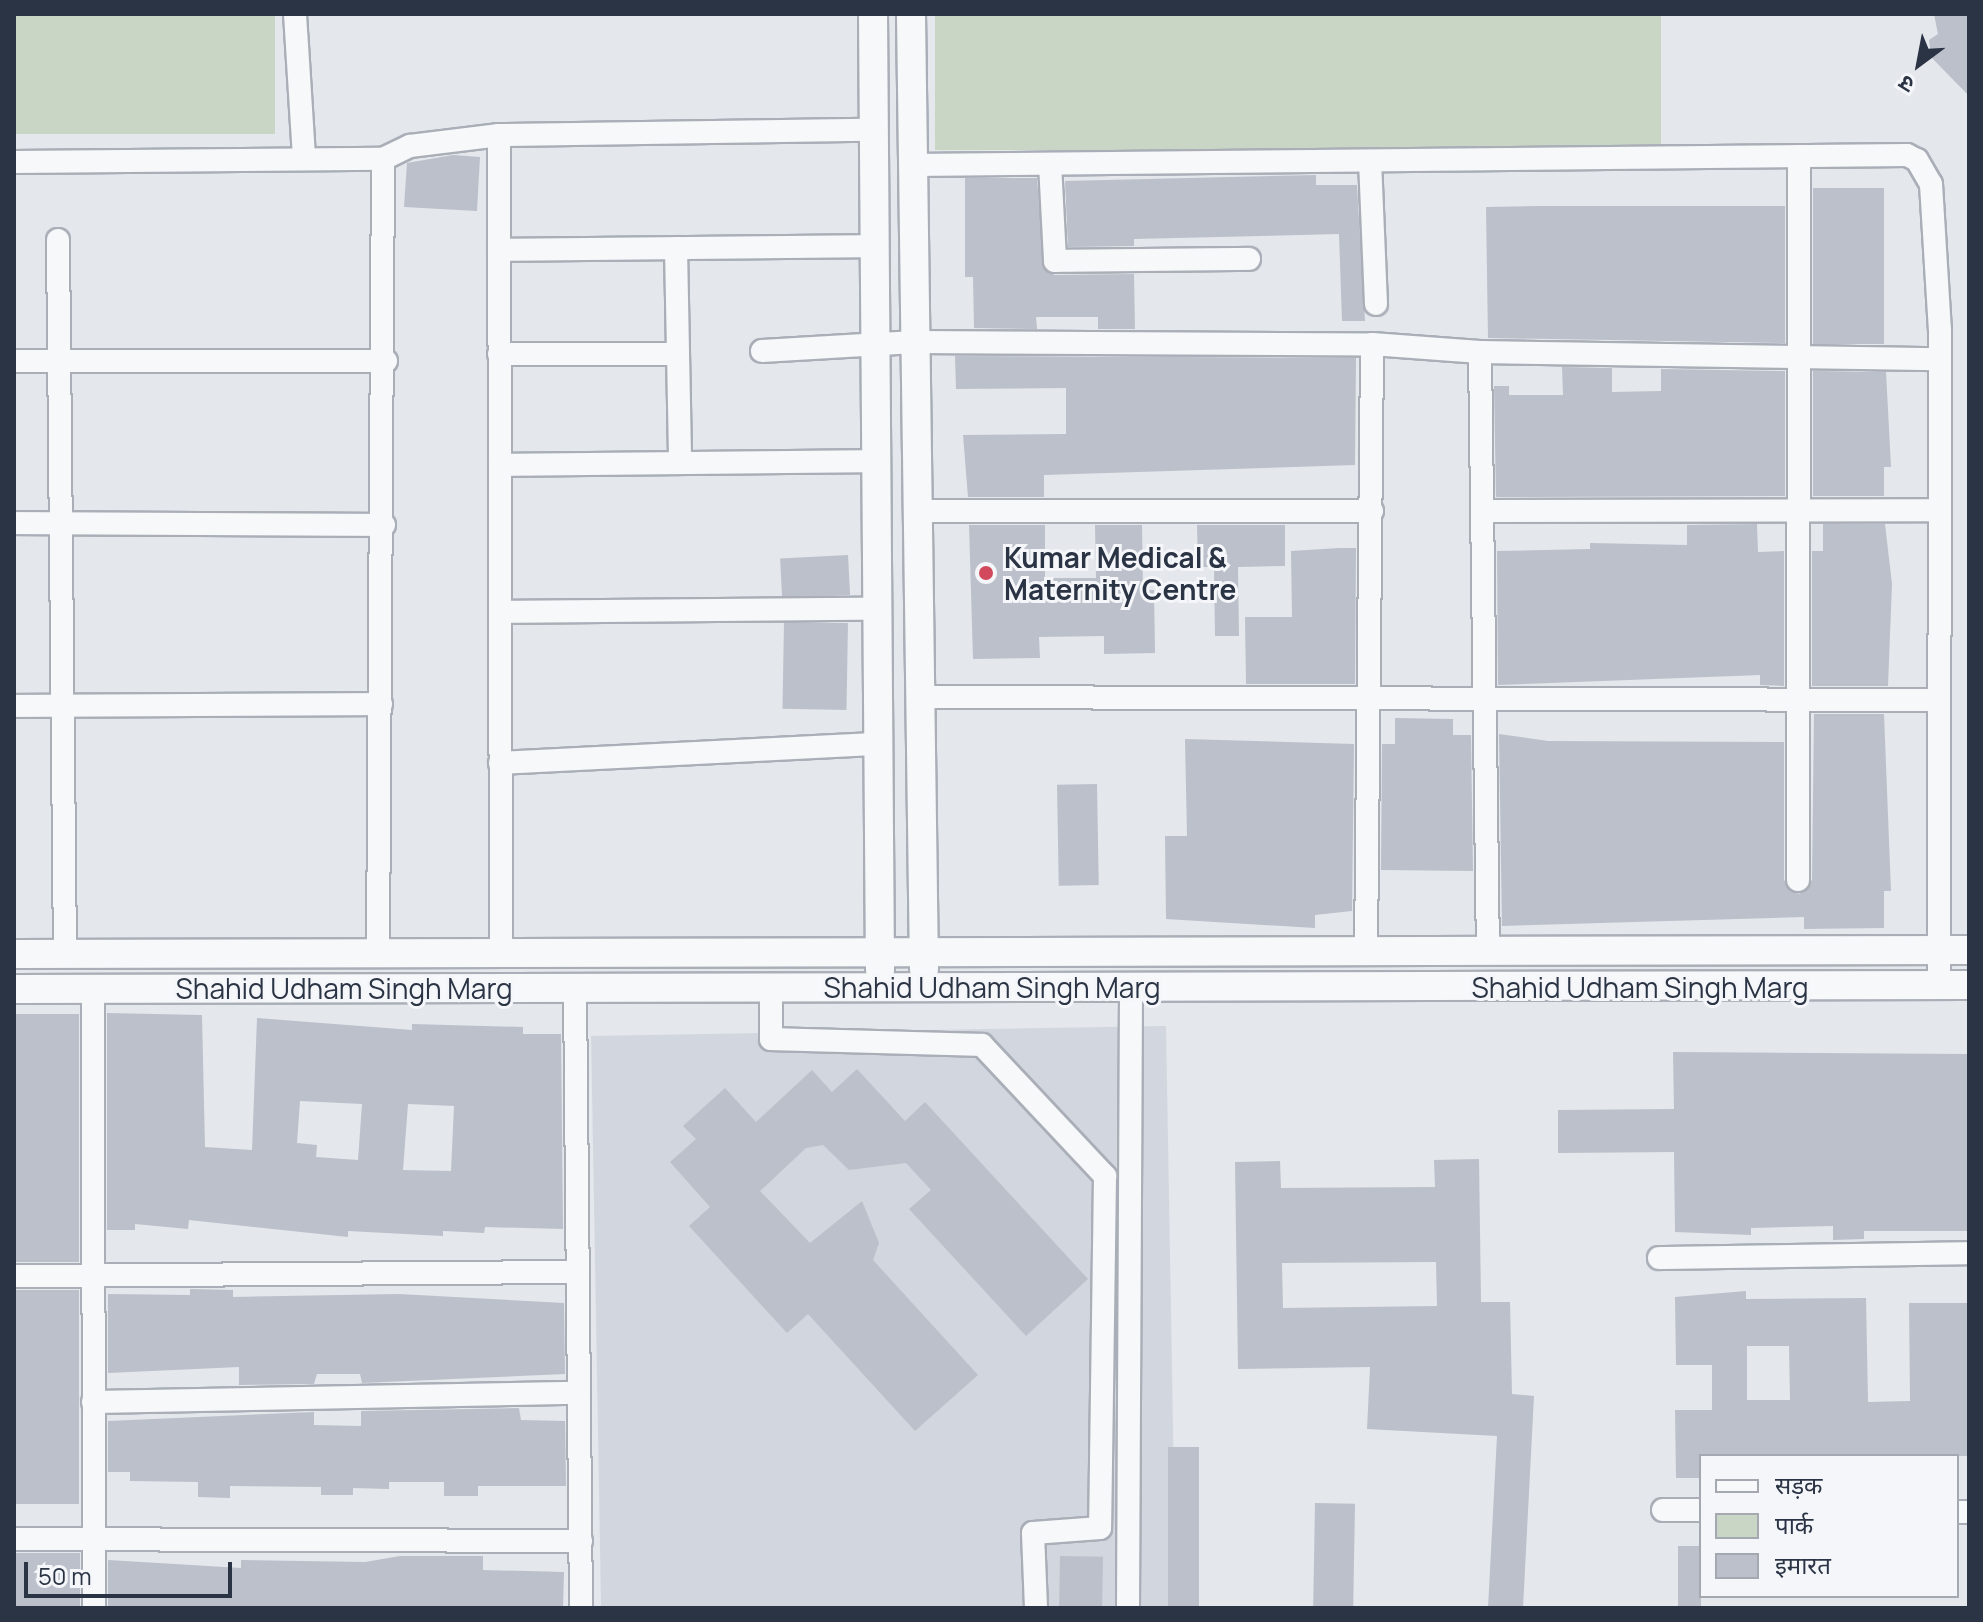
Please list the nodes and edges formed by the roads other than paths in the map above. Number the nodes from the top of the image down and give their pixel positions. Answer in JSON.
{"nodes":[{"id":1,"x":295,"y":14,"type":"edge"},
{"id":2,"x":873,"y":14,"type":"edge"},
{"id":3,"x":911,"y":14,"type":"edge"},
{"id":4,"x":874,"y":130,"type":"junction"},
{"id":5,"x":499,"y":135,"type":"junction"},
{"id":6,"x":1799,"y":156,"type":"junction"},
{"id":7,"x":304,"y":158,"type":"junction"},
{"id":8,"x":383,"y":159,"type":"junction"},
{"id":9,"x":1370,"y":161,"type":"junction"},
{"id":10,"x":14,"y":162,"type":"edge"},
{"id":11,"x":1050,"y":164,"type":"junction"},
{"id":12,"x":912,"y":165,"type":"junction"},
{"id":13,"x":58,"y":240,"type":"dead end"},
{"id":14,"x":875,"y":246,"type":"junction"},
{"id":15,"x":676,"y":248,"type":"junction"},
{"id":16,"x":499,"y":250,"type":"junction"},
{"id":17,"x":1249,"y":259,"type":"dead end"},
{"id":18,"x":1376,"y":304,"type":"dead end"},
{"id":19,"x":915,"y":342,"type":"junction"},
{"id":20,"x":1372,"y":344,"type":"junction"},
{"id":21,"x":875,"y":346,"type":"junction"},
{"id":22,"x":762,"y":351,"type":"dead end"},
{"id":23,"x":1480,"y":352,"type":"junction"},
{"id":24,"x":499,"y":354,"type":"junction"},
{"id":25,"x":678,"y":354,"type":"junction"},
{"id":26,"x":1795,"y":359,"type":"junction"},
{"id":27,"x":1939,"y":359,"type":"junction"},
{"id":28,"x":14,"y":361,"type":"edge"},
{"id":29,"x":386,"y":361,"type":"junction"},
{"id":30,"x":59,"y":362,"type":"junction"},
{"id":31,"x":876,"y":461,"type":"junction"},
{"id":32,"x":680,"y":463,"type":"junction"},
{"id":33,"x":500,"y":465,"type":"junction"},
{"id":34,"x":1799,"y":510,"type":"junction"},
{"id":35,"x":1939,"y":510,"type":"junction"},
{"id":36,"x":917,"y":511,"type":"junction"},
{"id":37,"x":1372,"y":511,"type":"junction"},
{"id":38,"x":1485,"y":511,"type":"junction"},
{"id":39,"x":14,"y":523,"type":"edge"},
{"id":40,"x":60,"y":524,"type":"junction"},
{"id":41,"x":384,"y":525,"type":"junction"},
{"id":42,"x":877,"y":609,"type":"junction"},
{"id":43,"x":500,"y":612,"type":"junction"},
{"id":44,"x":920,"y":697,"type":"junction"},
{"id":45,"x":1373,"y":699,"type":"junction"},
{"id":46,"x":1487,"y":699,"type":"junction"},
{"id":47,"x":1801,"y":700,"type":"junction"},
{"id":48,"x":1939,"y":700,"type":"junction"},
{"id":49,"x":381,"y":704,"type":"junction"},
{"id":50,"x":14,"y":706,"type":"edge"},
{"id":51,"x":63,"y":708,"type":"junction"},
{"id":52,"x":878,"y":744,"type":"junction"},
{"id":53,"x":500,"y":763,"type":"junction"},
{"id":54,"x":1798,"y":880,"type":"dead end"},
{"id":55,"x":1969,"y":950,"type":"edge"},
{"id":56,"x":1939,"y":951,"type":"junction"},
{"id":57,"x":879,"y":952,"type":"junction"},
{"id":58,"x":1366,"y":952,"type":"junction"},
{"id":59,"x":1488,"y":952,"type":"junction"},
{"id":60,"x":501,"y":953,"type":"junction"},
{"id":61,"x":924,"y":953,"type":"junction"},
{"id":62,"x":14,"y":954,"type":"edge"},
{"id":63,"x":65,"y":954,"type":"junction"},
{"id":64,"x":378,"y":954,"type":"junction"},
{"id":65,"x":1939,"y":985,"type":"junction"},
{"id":66,"x":1969,"y":985,"type":"edge"},
{"id":67,"x":771,"y":987,"type":"junction"},
{"id":68,"x":880,"y":987,"type":"junction"},
{"id":69,"x":925,"y":987,"type":"junction"},
{"id":70,"x":1131,"y":987,"type":"junction"},
{"id":71,"x":575,"y":988,"type":"junction"},
{"id":72,"x":14,"y":989,"type":"edge"},
{"id":73,"x":93,"y":989,"type":"junction"},
{"id":74,"x":1969,"y":1253,"type":"edge"},
{"id":75,"x":1659,"y":1258,"type":"dead end"},
{"id":76,"x":578,"y":1272,"type":"junction"},
{"id":77,"x":14,"y":1276,"type":"edge"},
{"id":78,"x":93,"y":1276,"type":"junction"},
{"id":79,"x":579,"y":1393,"type":"junction"},
{"id":80,"x":93,"y":1402,"type":"junction"},
{"id":81,"x":1663,"y":1510,"type":"dead end"},
{"id":82,"x":1699,"y":1510,"type":"edge"},
{"id":83,"x":14,"y":1539,"type":"edge"},
{"id":84,"x":94,"y":1539,"type":"junction"},
{"id":85,"x":581,"y":1541,"type":"junction"},
{"id":86,"x":94,"y":1608,"type":"edge"},
{"id":87,"x":581,"y":1608,"type":"edge"},
{"id":88,"x":1036,"y":1608,"type":"edge"},
{"id":89,"x":1128,"y":1608,"type":"edge"}],
"edges":[{"from":1,"to":7,"type":"street"},
{"from":2,"to":4,"type":"street"},
{"from":3,"to":12,"type":"street"},
{"from":4,"to":5,"type":"street"},
{"from":4,"to":14,"type":"street"},
{"from":5,"to":8,"type":"street"},
{"from":5,"to":16,"type":"street"},
{"from":6,"to":9,"type":"street"},
{"from":6,"to":26,"type":"street"},
{"from":6,"to":27,"type":"street"},
{"from":7,"to":8,"type":"street"},
{"from":7,"to":10,"type":"street"},
{"from":8,"to":29,"type":"street"},
{"from":9,"to":11,"type":"street"},
{"from":9,"to":18,"type":"street"},
{"from":11,"to":12,"type":"street"},
{"from":11,"to":17,"type":"street"},
{"from":12,"to":19,"type":"street"},
{"from":13,"to":30,"type":"street"},
{"from":14,"to":15,"type":"street"},
{"from":14,"to":21,"type":"street"},
{"from":15,"to":16,"type":"street"},
{"from":15,"to":25,"type":"street"},
{"from":16,"to":24,"type":"street"},
{"from":19,"to":20,"type":"street"},
{"from":19,"to":21,"type":"street"},
{"from":19,"to":36,"type":"street"},
{"from":20,"to":23,"type":"street"},
{"from":20,"to":37,"type":"street"},
{"from":21,"to":22,"type":"street"},
{"from":21,"to":31,"type":"street"},
{"from":23,"to":26,"type":"street"},
{"from":23,"to":38,"type":"street"},
{"from":24,"to":25,"type":"street"},
{"from":24,"to":33,"type":"street"},
{"from":25,"to":32,"type":"street"},
{"from":26,"to":27,"type":"street"},
{"from":26,"to":34,"type":"street"},
{"from":27,"to":35,"type":"street"},
{"from":28,"to":30,"type":"street"},
{"from":29,"to":30,"type":"street"},
{"from":29,"to":41,"type":"street"},
{"from":30,"to":40,"type":"street"},
{"from":31,"to":32,"type":"street"},
{"from":31,"to":42,"type":"street"},
{"from":32,"to":33,"type":"street"},
{"from":33,"to":43,"type":"street"},
{"from":34,"to":35,"type":"street"},
{"from":34,"to":38,"type":"street"},
{"from":34,"to":47,"type":"street"},
{"from":35,"to":48,"type":"street"},
{"from":36,"to":37,"type":"street"},
{"from":36,"to":44,"type":"street"},
{"from":37,"to":45,"type":"street"},
{"from":38,"to":46,"type":"street"},
{"from":39,"to":40,"type":"street"},
{"from":40,"to":41,"type":"street"},
{"from":40,"to":51,"type":"street"},
{"from":41,"to":49,"type":"street"},
{"from":42,"to":43,"type":"street"},
{"from":42,"to":52,"type":"street"},
{"from":43,"to":53,"type":"street"},
{"from":44,"to":45,"type":"street"},
{"from":44,"to":61,"type":"street"},
{"from":45,"to":46,"type":"street"},
{"from":45,"to":58,"type":"street"},
{"from":46,"to":47,"type":"street"},
{"from":46,"to":59,"type":"street"},
{"from":47,"to":48,"type":"street"},
{"from":47,"to":54,"type":"street"},
{"from":48,"to":56,"type":"street"},
{"from":49,"to":51,"type":"street"},
{"from":49,"to":64,"type":"street"},
{"from":50,"to":51,"type":"street"},
{"from":51,"to":63,"type":"street"},
{"from":52,"to":53,"type":"street"},
{"from":52,"to":57,"type":"street"},
{"from":53,"to":60,"type":"street"},
{"from":55,"to":56,"type":"street","name":"Shahid Udham Singh Marg"},
{"from":56,"to":59,"type":"street","name":"Shahid Udham Singh Marg"},
{"from":56,"to":65,"type":"street"},
{"from":57,"to":60,"type":"street","name":"Shahid Udham Singh Marg"},
{"from":57,"to":61,"type":"street","name":"Shahid Udham Singh Marg"},
{"from":57,"to":68,"type":"street"},
{"from":58,"to":59,"type":"street","name":"Shahid Udham Singh Marg"},
{"from":58,"to":61,"type":"street","name":"Shahid Udham Singh Marg"},
{"from":60,"to":64,"type":"street","name":"Shahid Udham Singh Marg"},
{"from":61,"to":69,"type":"street"},
{"from":62,"to":63,"type":"street","name":"Shahid Udham Singh Marg"},
{"from":63,"to":64,"type":"street","name":"Shahid Udham Singh Marg"},
{"from":65,"to":66,"type":"street","name":"Shahid Udham Singh Marg"},
{"from":65,"to":70,"type":"street","name":"Shahid Udham Singh Marg"},
{"from":67,"to":68,"type":"street","name":"Shahid Udham Singh Marg"},
{"from":67,"to":71,"type":"street","name":"Shahid Udham Singh Marg"},
{"from":67,"to":88,"type":"street"},
{"from":68,"to":69,"type":"street","name":"Shahid Udham Singh Marg"},
{"from":69,"to":70,"type":"street","name":"Shahid Udham Singh Marg"},
{"from":70,"to":89,"type":"street"},
{"from":71,"to":73,"type":"street","name":"Shahid Udham Singh Marg"},
{"from":71,"to":76,"type":"street"},
{"from":72,"to":73,"type":"street","name":"Shahid Udham Singh Marg"},
{"from":73,"to":78,"type":"street"},
{"from":74,"to":75,"type":"street"},
{"from":76,"to":78,"type":"street"},
{"from":76,"to":79,"type":"street"},
{"from":77,"to":78,"type":"street"},
{"from":78,"to":80,"type":"street"},
{"from":79,"to":80,"type":"street"},
{"from":79,"to":85,"type":"street"},
{"from":80,"to":84,"type":"street"},
{"from":81,"to":82,"type":"street"},
{"from":83,"to":84,"type":"street"},
{"from":84,"to":85,"type":"street"},
{"from":84,"to":86,"type":"street"},
{"from":85,"to":87,"type":"street"}]}
